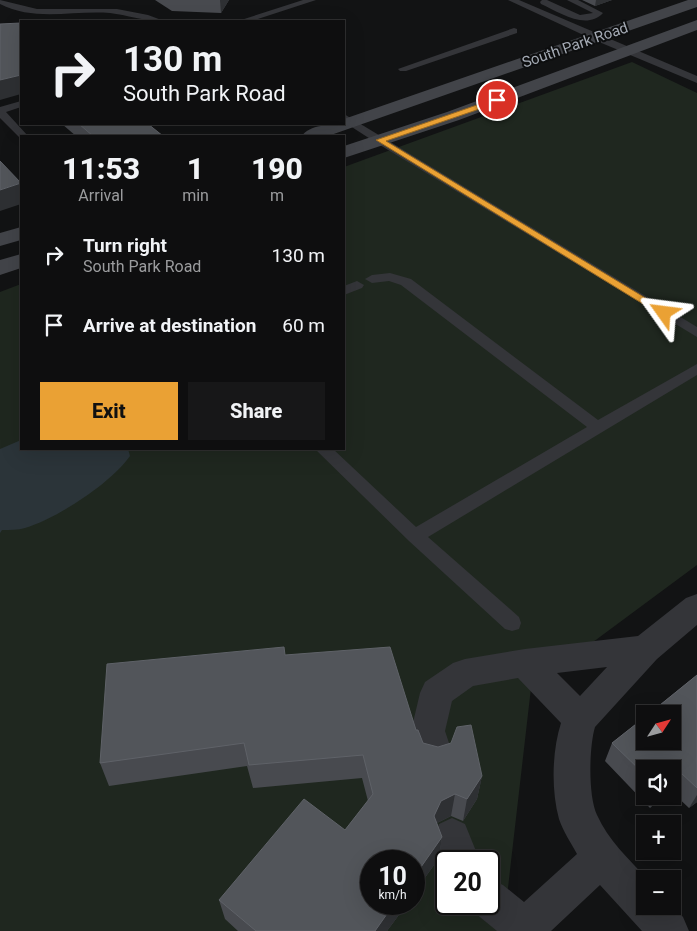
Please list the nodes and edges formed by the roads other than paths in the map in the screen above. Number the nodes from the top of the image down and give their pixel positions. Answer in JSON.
{"nodes":[{"id":1,"x":312,"y":0,"type":"edge"},
{"id":2,"x":512,"y":0,"type":"edge"},
{"id":3,"x":539,"y":0,"type":"edge"},
{"id":4,"x":571,"y":0,"type":"edge"},
{"id":5,"x":0,"y":1,"type":"edge"},
{"id":6,"x":697,"y":2,"type":"edge"},
{"id":7,"x":266,"y":3,"type":"dead end"},
{"id":8,"x":255,"y":17,"type":"junction"},
{"id":9,"x":155,"y":20,"type":"edge"},
{"id":10,"x":247,"y":20,"type":"edge"},
{"id":11,"x":697,"y":25,"type":"edge"},
{"id":12,"x":514,"y":31,"type":"dead end"},
{"id":13,"x":595,"y":38,"type":"junction"},
{"id":14,"x":631,"y":51,"type":"junction"},
{"id":15,"x":402,"y":69,"type":"dead end"},
{"id":16,"x":480,"y":78,"type":"junction"},
{"id":17,"x":697,"y":80,"type":"edge"},
{"id":18,"x":512,"y":95,"type":"junction"},
{"id":19,"x":20,"y":104,"type":"edge"},
{"id":20,"x":0,"y":111,"type":"edge"},
{"id":21,"x":348,"y":120,"type":"edge"},
{"id":22,"x":336,"y":125,"type":"edge"},
{"id":23,"x":22,"y":135,"type":"edge"},
{"id":24,"x":313,"y":135,"type":"edge"},
{"id":25,"x":379,"y":140,"type":"junction"},
{"id":26,"x":345,"y":152,"type":"edge"},
{"id":27,"x":20,"y":233,"type":"edge"},
{"id":28,"x":0,"y":240,"type":"edge"},
{"id":29,"x":20,"y":260,"type":"edge"},
{"id":30,"x":0,"y":268,"type":"edge"},
{"id":31,"x":372,"y":279,"type":"dead end"},
{"id":32,"x":357,"y":285,"type":"dead end"},
{"id":33,"x":345,"y":291,"type":"edge"},
{"id":34,"x":697,"y":333,"type":"edge"},
{"id":35,"x":697,"y":368,"type":"edge"},
{"id":36,"x":598,"y":428,"type":"junction"},
{"id":37,"x":324,"y":450,"type":"edge"},
{"id":38,"x":415,"y":536,"type":"junction"},
{"id":39,"x":697,"y":607,"type":"edge"},
{"id":40,"x":512,"y":623,"type":"dead end"},
{"id":41,"x":645,"y":650,"type":"junction"},
{"id":42,"x":525,"y":663,"type":"junction"},
{"id":43,"x":580,"y":719,"type":"junction"},
{"id":44,"x":434,"y":752,"type":"edge"},
{"id":45,"x":600,"y":858,"type":"junction"},
{"id":46,"x":636,"y":896,"type":"edge"},
{"id":47,"x":500,"y":908,"type":"edge"},
{"id":48,"x":654,"y":915,"type":"edge"},
{"id":49,"x":527,"y":929,"type":"edge"},
{"id":50,"x":669,"y":931,"type":"edge"}],
"edges":[{"from":1,"to":8,"type":"lane"},
{"from":2,"to":13,"type":"lane"},
{"from":3,"to":4,"type":"lane"},
{"from":5,"to":9,"type":"lane"},
{"from":6,"to":13,"type":"street","name":"South Park Road"},
{"from":7,"to":8,"type":"lane"},
{"from":8,"to":10,"type":"lane"},
{"from":11,"to":14,"type":"street","name":"South Park Road"},
{"from":12,"to":15,"type":"lane"},
{"from":13,"to":14,"type":"lane"},
{"from":13,"to":16,"type":"street","name":"South Park Road"},
{"from":14,"to":17,"type":"lane"},
{"from":14,"to":18,"type":"street","name":"South Park Road"},
{"from":16,"to":18,"type":"street"},
{"from":16,"to":21,"type":"street","name":"South Park Road"},
{"from":18,"to":25,"type":"street","name":"South Park Road"},
{"from":19,"to":20,"type":"lane"},
{"from":20,"to":23,"type":"lane"},
{"from":21,"to":25,"type":"lane"},
{"from":22,"to":24,"type":"street","name":"South Park Road"},
{"from":25,"to":26,"type":"street","name":"South Park Road"},
{"from":25,"to":34,"type":"lane"},
{"from":27,"to":28,"type":"street"},
{"from":29,"to":30,"type":"street"},
{"from":31,"to":36,"type":"lane"},
{"from":32,"to":33,"type":"lane"},
{"from":35,"to":36,"type":"lane"},
{"from":36,"to":38,"type":"lane"},
{"from":37,"to":38,"type":"lane"},
{"from":38,"to":40,"type":"lane"},
{"from":39,"to":41,"type":"street"},
{"from":41,"to":42,"type":"street"},
{"from":41,"to":43,"type":"street"},
{"from":42,"to":43,"type":"street"},
{"from":42,"to":44,"type":"street"},
{"from":43,"to":45,"type":"street"},
{"from":45,"to":46,"type":"street"},
{"from":45,"to":49,"type":"street"},
{"from":47,"to":49,"type":"street"},
{"from":48,"to":50,"type":"street"}]}
